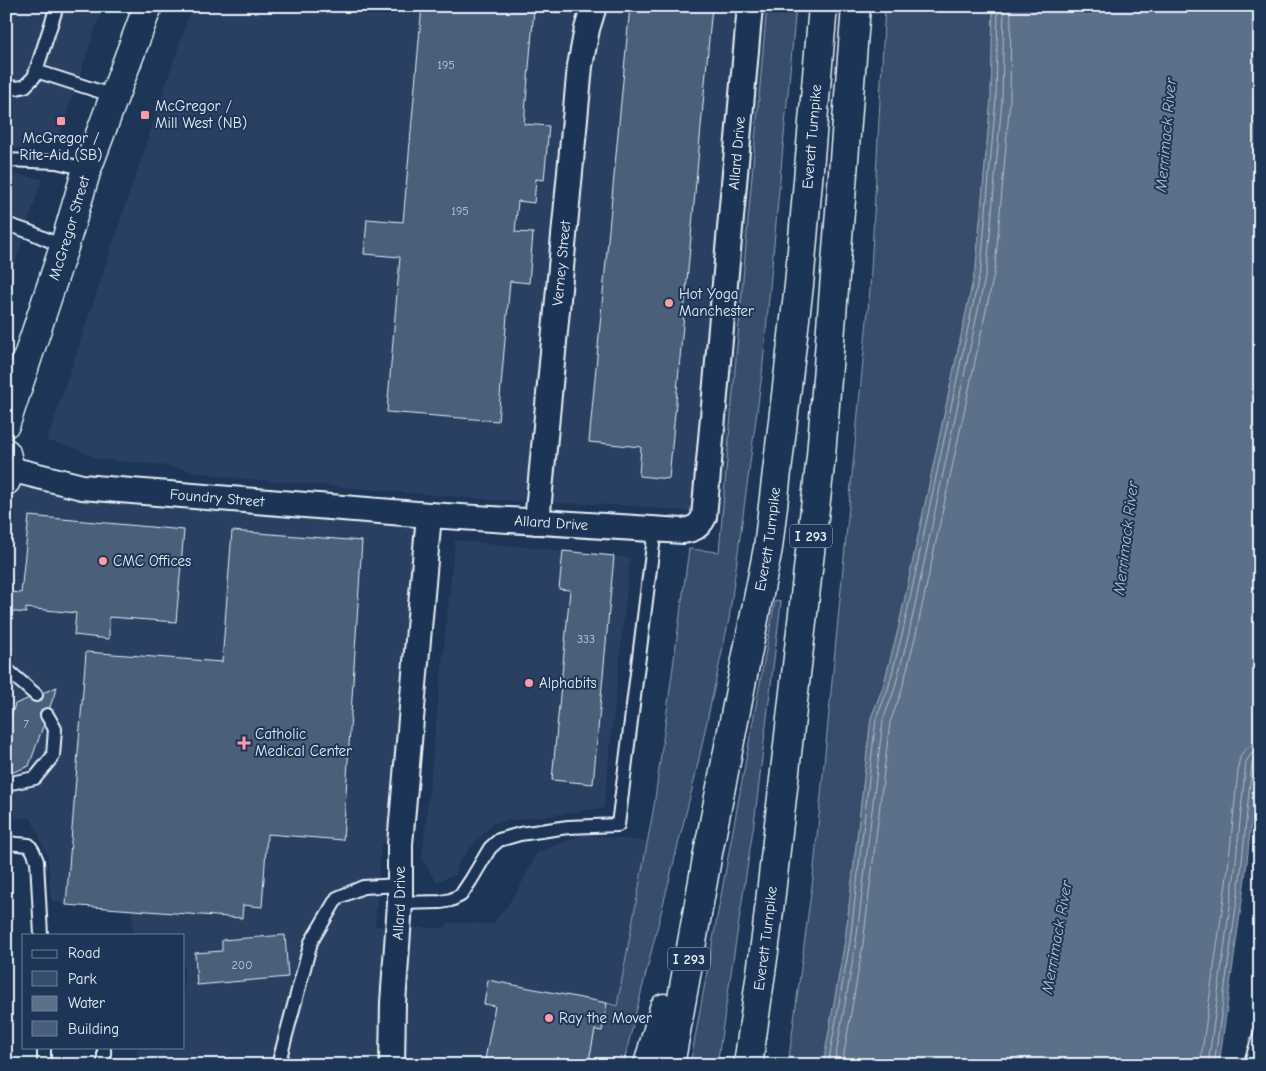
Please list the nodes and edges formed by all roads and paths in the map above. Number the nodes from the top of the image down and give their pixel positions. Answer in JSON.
{"nodes":[{"id":1,"x":56,"y":6,"type":"edge"},
{"id":2,"x":148,"y":6,"type":"edge"},
{"id":3,"x":594,"y":6,"type":"edge"},
{"id":4,"x":750,"y":6,"type":"edge"},
{"id":5,"x":823,"y":6,"type":"edge"},
{"id":6,"x":856,"y":6,"type":"edge"},
{"id":7,"x":36,"y":71,"type":"junction"},
{"id":8,"x":6,"y":86,"type":"edge"},
{"id":9,"x":114,"y":96,"type":"junction"},
{"id":10,"x":6,"y":160,"type":"edge"},
{"id":11,"x":87,"y":169,"type":"junction"},
{"id":12,"x":6,"y":224,"type":"edge"},
{"id":13,"x":64,"y":247,"type":"junction"},
{"id":14,"x":6,"y":423,"type":"edge"},
{"id":15,"x":7,"y":468,"type":"edge"},
{"id":16,"x":430,"y":515,"type":"junction"},
{"id":17,"x":537,"y":522,"type":"junction"},
{"id":18,"x":655,"y":529,"type":"junction"},
{"id":19,"x":6,"y":669,"type":"edge"},
{"id":20,"x":36,"y":695,"type":"dead end"},
{"id":21,"x":47,"y":715,"type":"dead end"},
{"id":22,"x":6,"y":784,"type":"edge"},
{"id":23,"x":6,"y":843,"type":"edge"},
{"id":24,"x":708,"y":853,"type":"junction"},
{"id":25,"x":400,"y":894,"type":"junction"},
{"id":26,"x":40,"y":934,"type":"edge"},
{"id":27,"x":1260,"y":1034,"type":"edge"},
{"id":28,"x":44,"y":1048,"type":"edge"},
{"id":29,"x":104,"y":1048,"type":"edge"},
{"id":30,"x":44,"y":1065,"type":"edge"},
{"id":31,"x":104,"y":1065,"type":"edge"},
{"id":32,"x":278,"y":1065,"type":"edge"},
{"id":33,"x":392,"y":1065,"type":"edge"},
{"id":34,"x":648,"y":1065,"type":"edge"},
{"id":35,"x":670,"y":1065,"type":"edge"},
{"id":36,"x":748,"y":1065,"type":"edge"},
{"id":37,"x":1250,"y":1065,"type":"edge"}],
"edges":[{"from":1,"to":7,"type":"lane"},
{"from":2,"to":9,"type":"main road","name":"McGregor Street"},
{"from":3,"to":17,"type":"street","name":"Verney Street"},
{"from":4,"to":18,"type":"street","name":"Allard Drive"},
{"from":5,"to":24,"type":"main road","name":"Everett Turnpike","number":"I 293"},
{"from":6,"to":36,"type":"main road","name":"Everett Turnpike","number":"I 293"},
{"from":7,"to":8,"type":"lane"},
{"from":7,"to":9,"type":"lane"},
{"from":9,"to":11,"type":"main road","name":"McGregor Street"},
{"from":10,"to":11,"type":"lane"},
{"from":11,"to":13,"type":"main road","name":"McGregor Street"},
{"from":12,"to":13,"type":"lane"},
{"from":13,"to":14,"type":"main road","name":"McGregor Street"},
{"from":15,"to":16,"type":"street","name":"Foundry Street"},
{"from":16,"to":17,"type":"street","name":"Allard Drive"},
{"from":16,"to":25,"type":"street","name":"Allard Drive"},
{"from":17,"to":18,"type":"street","name":"Allard Drive"},
{"from":18,"to":25,"type":"lane"},
{"from":19,"to":20,"type":"lane"},
{"from":21,"to":22,"type":"lane"},
{"from":23,"to":26,"type":"lane"},
{"from":24,"to":34,"type":"main road"},
{"from":24,"to":35,"type":"main road","name":"Everett Turnpike","number":"I 293"},
{"from":25,"to":32,"type":"lane"},
{"from":25,"to":33,"type":"street","name":"Allard Drive"},
{"from":27,"to":37,"type":"lane"},
{"from":28,"to":30,"type":"lane"},
{"from":29,"to":31,"type":"lane"}]}
